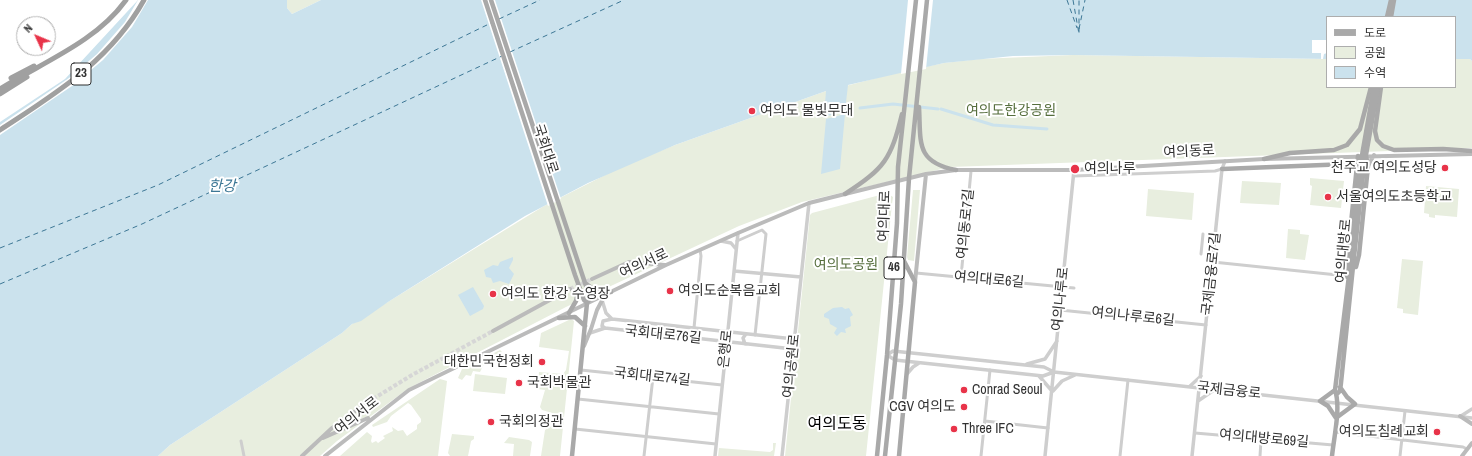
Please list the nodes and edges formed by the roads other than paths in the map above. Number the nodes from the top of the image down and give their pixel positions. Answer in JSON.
{"nodes":[{"id":1,"x":126,"y":0,"type":"edge"},
{"id":2,"x":144,"y":0,"type":"edge"},
{"id":3,"x":485,"y":0,"type":"edge"},
{"id":4,"x":491,"y":0,"type":"edge"},
{"id":5,"x":916,"y":0,"type":"edge"},
{"id":6,"x":927,"y":0,"type":"edge"},
{"id":7,"x":1390,"y":0,"type":"edge"},
{"id":8,"x":1394,"y":0,"type":"edge"},
{"id":9,"x":1387,"y":16,"type":"edge"},
{"id":10,"x":1391,"y":16,"type":"edge"},
{"id":11,"x":51,"y":59,"type":"junction"},
{"id":12,"x":0,"y":85,"type":"edge"},
{"id":13,"x":1370,"y":88,"type":"edge"},
{"id":14,"x":1374,"y":88,"type":"edge"},
{"id":15,"x":1378,"y":88,"type":"edge"},
{"id":16,"x":1381,"y":88,"type":"edge"},
{"id":17,"x":0,"y":89,"type":"edge"},
{"id":18,"x":918,"y":92,"type":"junction"},
{"id":19,"x":0,"y":94,"type":"edge"},
{"id":20,"x":906,"y":96,"type":"junction"},
{"id":21,"x":0,"y":130,"type":"edge"},
{"id":22,"x":1472,"y":153,"type":"edge"},
{"id":23,"x":1374,"y":155,"type":"junction"},
{"id":24,"x":1358,"y":156,"type":"junction"},
{"id":25,"x":1366,"y":156,"type":"junction"},
{"id":26,"x":1264,"y":159,"type":"junction"},
{"id":27,"x":1225,"y":161,"type":"junction"},
{"id":28,"x":1368,"y":166,"type":"junction"},
{"id":29,"x":1357,"y":168,"type":"junction"},
{"id":30,"x":1222,"y":169,"type":"junction"},
{"id":31,"x":956,"y":170,"type":"junction"},
{"id":32,"x":1074,"y":170,"type":"junction"},
{"id":33,"x":971,"y":171,"type":"junction"},
{"id":34,"x":926,"y":174,"type":"junction"},
{"id":35,"x":1074,"y":176,"type":"junction"},
{"id":36,"x":909,"y":178,"type":"junction"},
{"id":37,"x":897,"y":181,"type":"junction"},
{"id":38,"x":845,"y":194,"type":"junction"},
{"id":39,"x":809,"y":203,"type":"junction"},
{"id":40,"x":738,"y":233,"type":"junction"},
{"id":41,"x":1203,"y":234,"type":"dead end"},
{"id":42,"x":720,"y":241,"type":"junction"},
{"id":43,"x":737,"y":241,"type":"junction"},
{"id":44,"x":736,"y":249,"type":"junction"},
{"id":45,"x":700,"y":250,"type":"junction"},
{"id":46,"x":1201,"y":254,"type":"dead end"},
{"id":47,"x":1353,"y":258,"type":"junction"},
{"id":48,"x":904,"y":259,"type":"junction"},
{"id":49,"x":1213,"y":262,"type":"junction"},
{"id":50,"x":666,"y":265,"type":"junction"},
{"id":51,"x":734,"y":270,"type":"junction"},
{"id":52,"x":762,"y":273,"type":"junction"},
{"id":53,"x":916,"y":273,"type":"junction"},
{"id":54,"x":1347,"y":276,"type":"junction"},
{"id":55,"x":801,"y":277,"type":"junction"},
{"id":56,"x":961,"y":277,"type":"junction"},
{"id":57,"x":592,"y":278,"type":"tunnel mouth"},
{"id":58,"x":1352,"y":278,"type":"junction"},
{"id":59,"x":584,"y":281,"type":"junction"},
{"id":60,"x":915,"y":282,"type":"junction"},
{"id":61,"x":1348,"y":283,"type":"junction"},
{"id":62,"x":579,"y":286,"type":"junction"},
{"id":63,"x":1063,"y":287,"type":"junction"},
{"id":64,"x":1074,"y":288,"type":"dead end"},
{"id":65,"x":570,"y":289,"type":"tunnel mouth"},
{"id":66,"x":610,"y":292,"type":"junction"},
{"id":67,"x":605,"y":294,"type":"junction"},
{"id":68,"x":602,"y":300,"type":"junction"},
{"id":69,"x":587,"y":303,"type":"junction"},
{"id":70,"x":1060,"y":310,"type":"junction"},
{"id":71,"x":569,"y":314,"type":"junction"},
{"id":72,"x":559,"y":318,"type":"junction"},
{"id":73,"x":612,"y":319,"type":"junction"},
{"id":74,"x":1206,"y":325,"type":"junction"},
{"id":75,"x":585,"y":326,"type":"junction"},
{"id":76,"x":605,"y":328,"type":"junction"},
{"id":77,"x":694,"y":328,"type":"junction"},
{"id":78,"x":708,"y":330,"type":"junction"},
{"id":79,"x":493,"y":331,"type":"tunnel mouth"},
{"id":80,"x":728,"y":332,"type":"junction"},
{"id":81,"x":590,"y":333,"type":"junction"},
{"id":82,"x":746,"y":334,"type":"junction"},
{"id":83,"x":756,"y":335,"type":"junction"},
{"id":84,"x":794,"y":339,"type":"junction"},
{"id":85,"x":708,"y":340,"type":"junction"},
{"id":86,"x":1057,"y":340,"type":"junction"},
{"id":87,"x":726,"y":342,"type":"junction"},
{"id":88,"x":745,"y":344,"type":"junction"},
{"id":89,"x":584,"y":346,"type":"junction"},
{"id":90,"x":793,"y":349,"type":"junction"},
{"id":91,"x":896,"y":351,"type":"junction"},
{"id":92,"x":908,"y":352,"type":"junction"},
{"id":93,"x":887,"y":355,"type":"junction"},
{"id":94,"x":895,"y":360,"type":"junction"},
{"id":95,"x":907,"y":362,"type":"junction"},
{"id":96,"x":919,"y":363,"type":"junction"},
{"id":97,"x":1026,"y":365,"type":"junction"},
{"id":98,"x":581,"y":370,"type":"junction"},
{"id":99,"x":990,"y":370,"type":"junction"},
{"id":100,"x":1054,"y":372,"type":"junction"},
{"id":101,"x":906,"y":375,"type":"junction"},
{"id":102,"x":1038,"y":375,"type":"junction"},
{"id":103,"x":1077,"y":375,"type":"junction"},
{"id":104,"x":1202,"y":375,"type":"junction"},
{"id":105,"x":653,"y":377,"type":"junction"},
{"id":106,"x":1128,"y":380,"type":"junction"},
{"id":107,"x":722,"y":385,"type":"junction"},
{"id":108,"x":1189,"y":387,"type":"junction"},
{"id":109,"x":1200,"y":388,"type":"junction"},
{"id":110,"x":1215,"y":390,"type":"junction"},
{"id":111,"x":1338,"y":390,"type":"junction"},
{"id":112,"x":1052,"y":392,"type":"junction"},
{"id":113,"x":578,"y":400,"type":"junction"},
{"id":114,"x":1198,"y":401,"type":"junction"},
{"id":115,"x":1320,"y":401,"type":"junction"},
{"id":116,"x":368,"y":402,"type":"tunnel mouth"},
{"id":117,"x":1337,"y":402,"type":"junction"},
{"id":118,"x":1355,"y":404,"type":"junction"},
{"id":119,"x":650,"y":407,"type":"junction"},
{"id":120,"x":1472,"y":409,"type":"edge"},
{"id":121,"x":1405,"y":411,"type":"junction"},
{"id":122,"x":719,"y":414,"type":"junction"},
{"id":123,"x":1460,"y":416,"type":"junction"},
{"id":124,"x":372,"y":417,"type":"junction"},
{"id":125,"x":1336,"y":418,"type":"junction"},
{"id":126,"x":1472,"y":418,"type":"edge"},
{"id":127,"x":985,"y":422,"type":"junction"},
{"id":128,"x":1472,"y":424,"type":"edge"},
{"id":129,"x":1048,"y":428,"type":"junction"},
{"id":130,"x":575,"y":429,"type":"junction"},
{"id":131,"x":1335,"y":432,"type":"junction"},
{"id":132,"x":1195,"y":433,"type":"junction"},
{"id":133,"x":646,"y":436,"type":"junction"},
{"id":134,"x":320,"y":439,"type":"junction"},
{"id":135,"x":1261,"y":440,"type":"junction"},
{"id":136,"x":241,"y":441,"type":"dead end"},
{"id":137,"x":1401,"y":441,"type":"junction"},
{"id":138,"x":1472,"y":443,"type":"edge"},
{"id":139,"x":716,"y":444,"type":"junction"},
{"id":140,"x":1333,"y":445,"type":"junction"},
{"id":141,"x":1467,"y":449,"type":"junction"},
{"id":142,"x":244,"y":456,"type":"edge"},
{"id":143,"x":302,"y":456,"type":"edge"},
{"id":144,"x":325,"y":456,"type":"edge"},
{"id":145,"x":572,"y":456,"type":"edge"},
{"id":146,"x":644,"y":456,"type":"edge"},
{"id":147,"x":715,"y":456,"type":"edge"},
{"id":148,"x":782,"y":456,"type":"edge"},
{"id":149,"x":877,"y":456,"type":"edge"},
{"id":150,"x":885,"y":456,"type":"edge"},
{"id":151,"x":899,"y":456,"type":"edge"},
{"id":152,"x":982,"y":456,"type":"edge"},
{"id":153,"x":1045,"y":456,"type":"edge"},
{"id":154,"x":1120,"y":456,"type":"edge"},
{"id":155,"x":1192,"y":456,"type":"edge"},
{"id":156,"x":1260,"y":456,"type":"edge"},
{"id":157,"x":1332,"y":456,"type":"edge"},
{"id":158,"x":1400,"y":456,"type":"edge"},
{"id":159,"x":1462,"y":456,"type":"edge"}],
"edges":[{"from":1,"to":11,"type":"highway","number":"23"},
{"from":2,"to":21,"type":"highway","number":"23"},
{"from":3,"to":62,"type":"main road","name":"국회대로"},
{"from":4,"to":59,"type":"main road","name":"국회대로"},
{"from":5,"to":20,"type":"main road","name":"여의대로","number":"46"},
{"from":6,"to":18,"type":"main road","name":"여의대로","number":"46"},
{"from":7,"to":9,"type":"main road"},
{"from":8,"to":10,"type":"main road"},
{"from":11,"to":12,"type":"highway"},
{"from":11,"to":17,"type":"highway","number":"23"},
{"from":11,"to":19,"type":"highway","number":"23"},
{"from":13,"to":26,"type":"main road"},
{"from":14,"to":47,"type":"main road","bridge":true},
{"from":15,"to":47,"type":"main road","name":"여의대방로","bridge":true},
{"from":16,"to":22,"type":"main road","bridge":true},
{"from":18,"to":31,"type":"main road","number":"46"},
{"from":18,"to":36,"type":"main road","name":"여의대로","number":"46"},
{"from":20,"to":37,"type":"main road","name":"여의대로","number":"46"},
{"from":20,"to":38,"type":"main road","number":"46"},
{"from":22,"to":23,"type":"main road","name":"여의동로"},
{"from":23,"to":25,"type":"main road","name":"여의동로"},
{"from":23,"to":28,"type":"main road"},
{"from":24,"to":25,"type":"main road","name":"여의동로"},
{"from":24,"to":26,"type":"main road","name":"여의동로"},
{"from":24,"to":29,"type":"main road"},
{"from":25,"to":28,"type":"main road"},
{"from":26,"to":27,"type":"main road","name":"여의동로"},
{"from":27,"to":30,"type":"street","name":"국제금융로7길"},
{"from":27,"to":32,"type":"main road","name":"여의동로"},
{"from":28,"to":58,"type":"main road"},
{"from":29,"to":30,"type":"main road"},
{"from":29,"to":54,"type":"main road"},
{"from":30,"to":35,"type":"street"},
{"from":30,"to":49,"type":"street","name":"국제금융로7길"},
{"from":31,"to":33,"type":"main road","name":"여의동로"},
{"from":31,"to":34,"type":"main road","name":"여의동로"},
{"from":32,"to":33,"type":"main road","name":"여의동로"},
{"from":32,"to":35,"type":"street","name":"여의나루로"},
{"from":33,"to":56,"type":"street","name":"여의동로7길"},
{"from":34,"to":36,"type":"main road","name":"여의동로"},
{"from":34,"to":53,"type":"main road"},
{"from":35,"to":63,"type":"street","name":"여의나루로"},
{"from":36,"to":37,"type":"main road","name":"여의서로"},
{"from":36,"to":48,"type":"main road","name":"여의대로","number":"46"},
{"from":37,"to":38,"type":"main road","name":"여의서로"},
{"from":37,"to":93,"type":"main road","name":"여의대로","number":"46"},
{"from":38,"to":39,"type":"main road","name":"여의서로"},
{"from":39,"to":40,"type":"main road","name":"여의서로"},
{"from":39,"to":55,"type":"street","name":"여의공원로"},
{"from":40,"to":42,"type":"main road","name":"여의서로"},
{"from":40,"to":43,"type":"street","name":"은행로"},
{"from":41,"to":46,"type":"street"},
{"from":42,"to":44,"type":"street"},
{"from":42,"to":45,"type":"main road","name":"여의서로"},
{"from":43,"to":44,"type":"street","name":"은행로"},
{"from":43,"to":52,"type":"street"},
{"from":44,"to":51,"type":"street","name":"은행로"},
{"from":45,"to":50,"type":"main road","name":"여의서로"},
{"from":45,"to":77,"type":"street"},
{"from":47,"to":58,"type":"main road","name":"여의대방로"},
{"from":47,"to":61,"type":"main road","name":"여의대방로"},
{"from":48,"to":60,"type":"main road","name":"여의대로","number":"46"},
{"from":48,"to":91,"type":"main road","name":"여의대로"},
{"from":49,"to":54,"type":"street"},
{"from":49,"to":74,"type":"street","name":"국제금융로7길"},
{"from":50,"to":57,"type":"main road"},
{"from":50,"to":66,"type":"main road","name":"여의서로"},
{"from":51,"to":52,"type":"street"},
{"from":51,"to":80,"type":"street","name":"은행로"},
{"from":52,"to":55,"type":"street"},
{"from":52,"to":83,"type":"street"},
{"from":53,"to":56,"type":"street","name":"여의대로6길"},
{"from":53,"to":60,"type":"main road"},
{"from":54,"to":61,"type":"main road"},
{"from":55,"to":84,"type":"street","name":"여의공원로"},
{"from":56,"to":63,"type":"street","name":"여의대로6길"},
{"from":58,"to":111,"type":"main road","name":"여의대방로"},
{"from":59,"to":66,"type":"main road"},
{"from":59,"to":69,"type":"main road","name":"국회대로"},
{"from":60,"to":92,"type":"main road","number":"46"},
{"from":61,"to":111,"type":"main road","name":"여의대방로"},
{"from":62,"to":69,"type":"main road","name":"국회대로"},
{"from":62,"to":71,"type":"main road"},
{"from":63,"to":64,"type":"street","name":"여의대로6길"},
{"from":63,"to":70,"type":"street","name":"여의나루로"},
{"from":65,"to":79,"type":"main road"},
{"from":66,"to":67,"type":"main road","name":"여의서로"},
{"from":67,"to":68,"type":"main road"},
{"from":67,"to":69,"type":"main road","name":"여의서로"},
{"from":68,"to":73,"type":"street","name":"국회대로76길"},
{"from":68,"to":81,"type":"main road"},
{"from":69,"to":71,"type":"main road","name":"여의서로"},
{"from":69,"to":75,"type":"main road","name":"국회대로"},
{"from":70,"to":74,"type":"street","name":"여의나루로6길"},
{"from":70,"to":86,"type":"street","name":"여의나루로"},
{"from":71,"to":72,"type":"main road","name":"여의서로"},
{"from":72,"to":75,"type":"main road"},
{"from":72,"to":124,"type":"main road","name":"여의서로"},
{"from":73,"to":76,"type":"street","name":"국회대로76길"},
{"from":73,"to":77,"type":"street","name":"국회대로76길"},
{"from":74,"to":104,"type":"street","name":"국제금융로7길"},
{"from":75,"to":89,"type":"main road","name":"국회대로"},
{"from":76,"to":81,"type":"street","name":"국회대로76길"},
{"from":76,"to":85,"type":"street","name":"국회대로76길"},
{"from":77,"to":78,"type":"street","name":"국회대로76길"},
{"from":78,"to":80,"type":"street","name":"국회대로76길"},
{"from":78,"to":85,"type":"street"},
{"from":80,"to":82,"type":"street","name":"국회대로76길"},
{"from":80,"to":87,"type":"street","name":"은행로"},
{"from":81,"to":89,"type":"main road"},
{"from":82,"to":83,"type":"street","name":"국회대로76길"},
{"from":82,"to":88,"type":"street"},
{"from":83,"to":84,"type":"street","name":"국회대로76길"},
{"from":84,"to":90,"type":"street","name":"여의공원로"},
{"from":85,"to":87,"type":"street","name":"국회대로76길"},
{"from":86,"to":97,"type":"street"},
{"from":86,"to":100,"type":"street","name":"여의나루로"},
{"from":87,"to":88,"type":"street","name":"국회대로76길"},
{"from":87,"to":107,"type":"street","name":"은행로"},
{"from":88,"to":90,"type":"street","name":"국회대로76길"},
{"from":89,"to":98,"type":"main road","name":"국회대로"},
{"from":90,"to":148,"type":"street","name":"여의공원로"},
{"from":91,"to":92,"type":"street","name":"국제금융로"},
{"from":91,"to":93,"type":"street","name":"국제금융로"},
{"from":91,"to":94,"type":"main road","name":"여의대로"},
{"from":92,"to":95,"type":"main road","number":"46"},
{"from":92,"to":97,"type":"street","name":"국제금융로"},
{"from":93,"to":94,"type":"street","name":"국제금융로"},
{"from":93,"to":149,"type":"main road","name":"여의대로","number":"46"},
{"from":94,"to":95,"type":"street","name":"국제금융로"},
{"from":94,"to":150,"type":"main road","name":"여의대로"},
{"from":95,"to":96,"type":"street","name":"국제금융로"},
{"from":95,"to":101,"type":"main road","number":"46"},
{"from":96,"to":99,"type":"street","name":"국제금융로"},
{"from":96,"to":101,"type":"street"},
{"from":97,"to":100,"type":"street","name":"국제금융로"},
{"from":98,"to":105,"type":"street","name":"국회대로74길"},
{"from":98,"to":113,"type":"main road","name":"국회대로"},
{"from":99,"to":102,"type":"street","name":"국제금융로"},
{"from":99,"to":127,"type":"street"},
{"from":100,"to":102,"type":"street","name":"국제금융로"},
{"from":100,"to":103,"type":"street","name":"국제금융로"},
{"from":100,"to":112,"type":"street","name":"여의나루로"},
{"from":101,"to":151,"type":"main road","number":"46"},
{"from":102,"to":112,"type":"street"},
{"from":103,"to":106,"type":"street","name":"국제금융로"},
{"from":103,"to":112,"type":"street"},
{"from":104,"to":108,"type":"street"},
{"from":104,"to":109,"type":"street","name":"국제금융로7길"},
{"from":105,"to":107,"type":"street","name":"국회대로74길"},
{"from":105,"to":119,"type":"street"},
{"from":106,"to":108,"type":"street","name":"국제금융로"},
{"from":106,"to":154,"type":"street"},
{"from":107,"to":122,"type":"street","name":"은행로"},
{"from":108,"to":109,"type":"street","name":"국제금융로"},
{"from":109,"to":110,"type":"street","name":"국제금융로"},
{"from":109,"to":114,"type":"street","name":"국제금융로7길"},
{"from":110,"to":114,"type":"street"},
{"from":110,"to":115,"type":"street","name":"국제금융로"},
{"from":111,"to":115,"type":"main road"},
{"from":111,"to":117,"type":"main road","name":"여의대방로"},
{"from":111,"to":118,"type":"main road"},
{"from":112,"to":129,"type":"street","name":"여의나루로"},
{"from":113,"to":119,"type":"street"},
{"from":113,"to":130,"type":"main road","name":"국회대로"},
{"from":114,"to":132,"type":"street","name":"국제금융로7길"},
{"from":115,"to":117,"type":"street","name":"국제금융로"},
{"from":115,"to":125,"type":"main road"},
{"from":116,"to":134,"type":"main road"},
{"from":117,"to":118,"type":"street","name":"국제금융로"},
{"from":117,"to":125,"type":"main road","name":"여의대방로"},
{"from":118,"to":121,"type":"street","name":"국제금융로"},
{"from":118,"to":125,"type":"main road"},
{"from":119,"to":122,"type":"street"},
{"from":119,"to":133,"type":"street"},
{"from":120,"to":123,"type":"street"},
{"from":121,"to":123,"type":"street","name":"국제금융로"},
{"from":121,"to":137,"type":"street"},
{"from":122,"to":139,"type":"street","name":"은행로"},
{"from":123,"to":126,"type":"street","name":"국제금융로"},
{"from":123,"to":128,"type":"main road"},
{"from":124,"to":134,"type":"main road"},
{"from":124,"to":144,"type":"main road","name":"여의서로"},
{"from":125,"to":131,"type":"main road","name":"여의대방로"},
{"from":127,"to":129,"type":"street"},
{"from":127,"to":152,"type":"street"},
{"from":129,"to":153,"type":"street","name":"여의나루로"},
{"from":130,"to":133,"type":"street"},
{"from":130,"to":145,"type":"main road","name":"국회대로"},
{"from":131,"to":137,"type":"street"},
{"from":131,"to":140,"type":"main road","name":"여의대방로"},
{"from":132,"to":135,"type":"street","name":"여의대방로69길"},
{"from":132,"to":155,"type":"street","name":"국제금융로7길"},
{"from":133,"to":139,"type":"street"},
{"from":133,"to":146,"type":"street"},
{"from":134,"to":143,"type":"main road"},
{"from":135,"to":140,"type":"street","name":"여의대방로69길"},
{"from":135,"to":156,"type":"street"},
{"from":136,"to":142,"type":"street"},
{"from":137,"to":141,"type":"street"},
{"from":137,"to":158,"type":"street"},
{"from":138,"to":141,"type":"main road"},
{"from":139,"to":147,"type":"street","name":"은행로"},
{"from":140,"to":157,"type":"main road","name":"여의대방로"},
{"from":141,"to":159,"type":"main road"}]}
